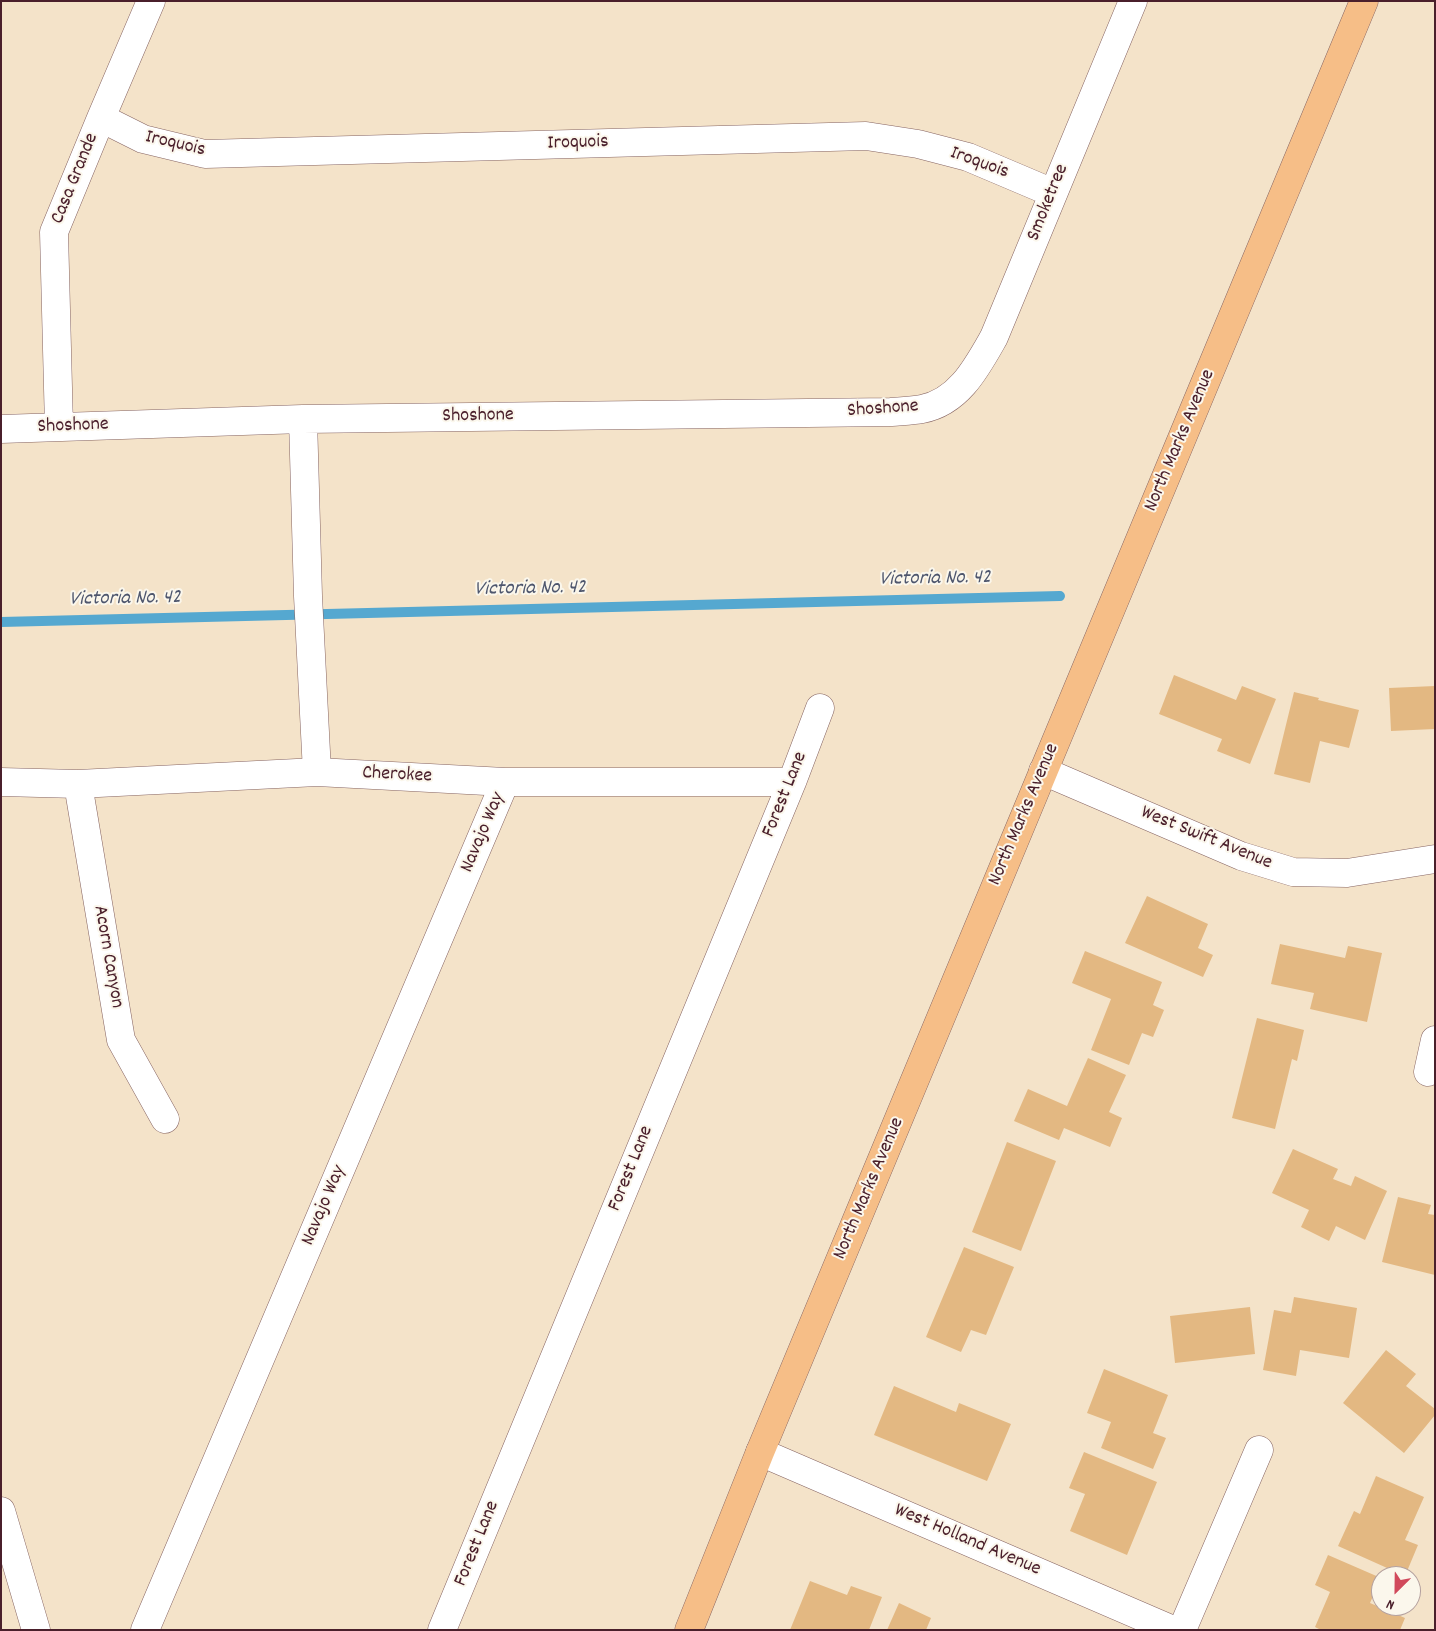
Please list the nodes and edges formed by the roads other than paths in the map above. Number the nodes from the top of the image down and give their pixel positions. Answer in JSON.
{"nodes":[{"id":1,"x":151,"y":1,"type":"edge"},
{"id":2,"x":1133,"y":1,"type":"edge"},
{"id":3,"x":1364,"y":1,"type":"edge"},
{"id":4,"x":100,"y":118,"type":"junction"},
{"id":5,"x":1053,"y":193,"type":"junction"},
{"id":6,"x":952,"y":397,"type":"joint"},
{"id":7,"x":303,"y":419,"type":"junction"},
{"id":8,"x":59,"y":427,"type":"junction"},
{"id":9,"x":1,"y":428,"type":"edge"},
{"id":10,"x":820,"y":708,"type":"dead end"},
{"id":11,"x":1043,"y":771,"type":"junction"},
{"id":12,"x":317,"y":772,"type":"junction"},
{"id":13,"x":1,"y":782,"type":"edge"},
{"id":14,"x":505,"y":782,"type":"junction"},
{"id":15,"x":792,"y":782,"type":"junction"},
{"id":16,"x":78,"y":784,"type":"junction"},
{"id":17,"x":1435,"y":860,"type":"edge"},
{"id":18,"x":1435,"y":1040,"type":"edge"},
{"id":19,"x":1428,"y":1072,"type":"dead end"},
{"id":20,"x":165,"y":1120,"type":"dead end"},
{"id":21,"x":1259,"y":1450,"type":"dead end"},
{"id":22,"x":760,"y":1452,"type":"junction"},
{"id":23,"x":1,"y":1511,"type":"edge"},
{"id":24,"x":36,"y":1630,"type":"edge"},
{"id":25,"x":146,"y":1630,"type":"edge"},
{"id":26,"x":442,"y":1630,"type":"edge"},
{"id":27,"x":690,"y":1630,"type":"edge"},
{"id":28,"x":1173,"y":1630,"type":"edge"},
{"id":29,"x":1182,"y":1630,"type":"edge"}],
"edges":[{"from":1,"to":4,"type":"street","name":"Casa Grande"},
{"from":2,"to":5,"type":"street","name":"Smoketree"},
{"from":3,"to":11,"type":"main road","name":"North Marks Avenue"},
{"from":4,"to":5,"type":"street","name":"Iroquois"},
{"from":4,"to":8,"type":"street","name":"Casa Grande"},
{"from":5,"to":6,"type":"street","name":"Smoketree"},
{"from":6,"to":7,"type":"street","name":"Shoshone"},
{"from":7,"to":8,"type":"street","name":"Shoshone"},
{"from":7,"to":12,"type":"street"},
{"from":8,"to":9,"type":"street","name":"Shoshone"},
{"from":10,"to":15,"type":"street","name":"Forest Lane"},
{"from":11,"to":17,"type":"street","name":"West Swift Avenue"},
{"from":11,"to":22,"type":"main road","name":"North Marks Avenue"},
{"from":12,"to":14,"type":"street","name":"Cherokee"},
{"from":12,"to":16,"type":"street","name":"Cherokee"},
{"from":13,"to":16,"type":"street","name":"Cherokee"},
{"from":14,"to":15,"type":"street","name":"Cherokee"},
{"from":14,"to":25,"type":"street","name":"Navajo Way"},
{"from":15,"to":26,"type":"street","name":"Forest Lane"},
{"from":16,"to":20,"type":"street","name":"Acorn Canyon"},
{"from":18,"to":19,"type":"street"},
{"from":21,"to":29,"type":"street"},
{"from":22,"to":27,"type":"main road","name":"North Marks Avenue"},
{"from":22,"to":28,"type":"street","name":"West Holland Avenue"},
{"from":23,"to":24,"type":"street"}]}
